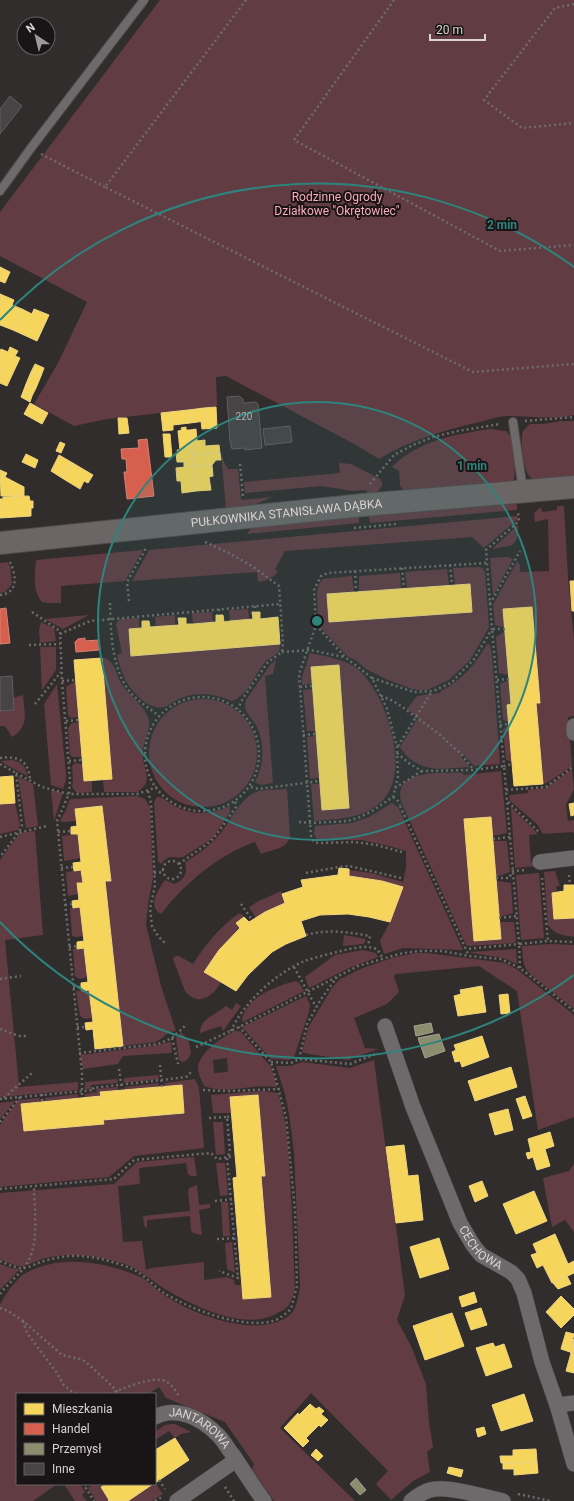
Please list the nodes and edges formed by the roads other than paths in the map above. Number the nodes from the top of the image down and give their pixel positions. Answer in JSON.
{"nodes":[{"id":1,"x":144,"y":0,"type":"edge"},
{"id":2,"x":0,"y":191,"type":"edge"},
{"id":3,"x":513,"y":422,"type":"road end"},
{"id":4,"x":574,"y":487,"type":"edge"},
{"id":5,"x":523,"y":490,"type":"junction"},
{"id":6,"x":4,"y":551,"type":"edge"},
{"id":7,"x":574,"y":726,"type":"edge"},
{"id":8,"x":574,"y":733,"type":"edge"},
{"id":9,"x":574,"y":858,"type":"edge"},
{"id":10,"x":540,"y":862,"type":"road end"},
{"id":11,"x":385,"y":1026,"type":"dead end"},
{"id":12,"x":574,"y":1404,"type":"edge"},
{"id":13,"x":557,"y":1405,"type":"junction"},
{"id":14,"x":156,"y":1416,"type":"edge"},
{"id":15,"x":236,"y":1460,"type":"junction"},
{"id":16,"x":574,"y":1464,"type":"edge"},
{"id":17,"x":172,"y":1497,"type":"edge"},
{"id":18,"x":264,"y":1501,"type":"edge"},
{"id":19,"x":411,"y":1501,"type":"edge"},
{"id":20,"x":503,"y":1501,"type":"edge"}],
"edges":[{"from":1,"to":2,"type":"lane"},
{"from":3,"to":5,"type":"lane"},
{"from":4,"to":5,"type":"street","name":"PUŁKOWNIKA STANISŁAWA DĄBKA"},
{"from":5,"to":6,"type":"street","name":"PUŁKOWNIKA STANISŁAWA DĄBKA"},
{"from":7,"to":8,"type":"street"},
{"from":9,"to":10,"type":"street"},
{"from":11,"to":13,"type":"street","name":"CECHOWA"},
{"from":12,"to":13,"type":"street"},
{"from":13,"to":16,"type":"street","name":"CECHOWA"},
{"from":14,"to":15,"type":"street","name":"JANTAROWA"},
{"from":15,"to":17,"type":"street","name":"JANTAROWA"},
{"from":15,"to":18,"type":"street","name":"JANTAROWA"},
{"from":19,"to":20,"type":"street"}]}
